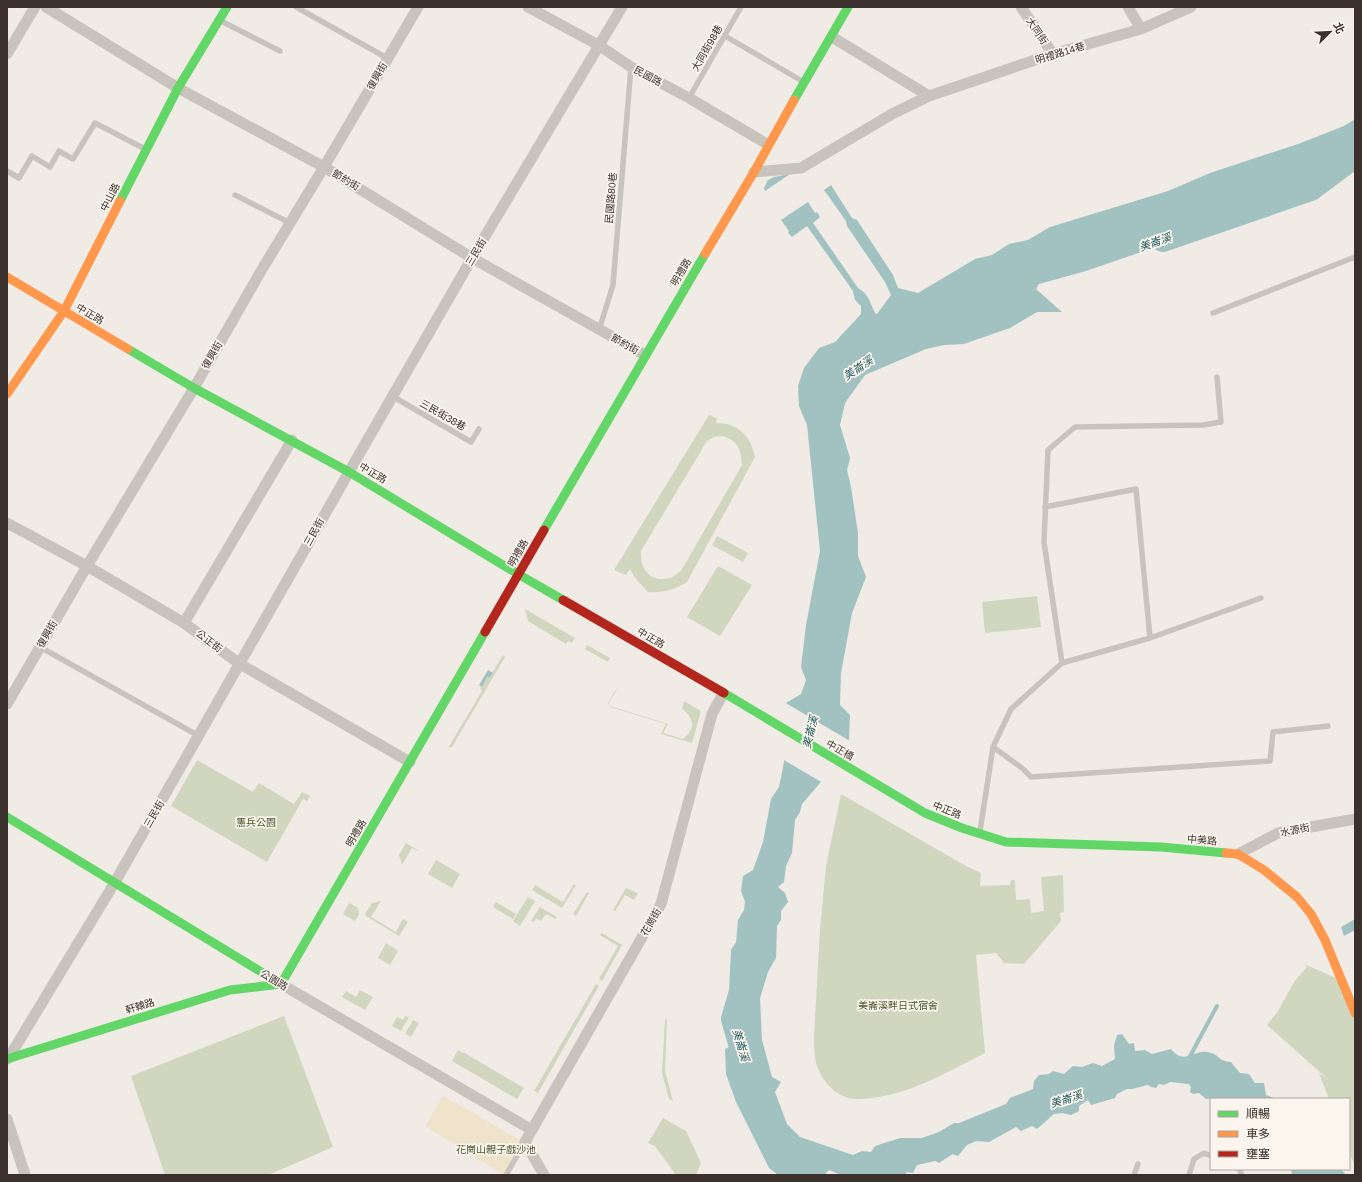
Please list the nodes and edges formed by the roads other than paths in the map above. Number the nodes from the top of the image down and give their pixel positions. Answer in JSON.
{"nodes":[{"id":1,"x":35,"y":7,"type":"edge"},
{"id":2,"x":46,"y":7,"type":"edge"},
{"id":3,"x":227,"y":7,"type":"edge"},
{"id":4,"x":296,"y":7,"type":"edge"},
{"id":5,"x":418,"y":7,"type":"edge"},
{"id":6,"x":528,"y":7,"type":"edge"},
{"id":7,"x":622,"y":7,"type":"edge"},
{"id":8,"x":741,"y":7,"type":"edge"},
{"id":9,"x":848,"y":7,"type":"edge"},
{"id":10,"x":1021,"y":7,"type":"edge"},
{"id":11,"x":1128,"y":7,"type":"edge"},
{"id":12,"x":1191,"y":7,"type":"edge"},
{"id":13,"x":219,"y":20,"type":"junction"},
{"id":14,"x":1141,"y":29,"type":"junction"},
{"id":15,"x":725,"y":36,"type":"junction"},
{"id":16,"x":832,"y":37,"type":"junction"},
{"id":17,"x":600,"y":46,"type":"junction"},
{"id":18,"x":280,"y":51,"type":"dead end"},
{"id":19,"x":7,"y":54,"type":"edge"},
{"id":20,"x":1054,"y":54,"type":"junction"},
{"id":21,"x":387,"y":58,"type":"junction"},
{"id":22,"x":631,"y":67,"type":"junction"},
{"id":23,"x":804,"y":83,"type":"junction"},
{"id":24,"x":178,"y":88,"type":"junction"},
{"id":25,"x":929,"y":96,"type":"junction"},
{"id":26,"x":689,"y":98,"type":"junction"},
{"id":27,"x":767,"y":144,"type":"junction"},
{"id":28,"x":146,"y":150,"type":"junction"},
{"id":29,"x":324,"y":167,"type":"junction"},
{"id":30,"x":7,"y":171,"type":"edge"},
{"id":31,"x":754,"y":172,"type":"junction"},
{"id":32,"x":235,"y":195,"type":"dead end"},
{"id":33,"x":290,"y":223,"type":"junction"},
{"id":34,"x":1355,"y":257,"type":"edge"},
{"id":35,"x":472,"y":258,"type":"junction"},
{"id":36,"x":7,"y":277,"type":"edge"},
{"id":37,"x":64,"y":311,"type":"junction"},
{"id":38,"x":1213,"y":313,"type":"dead end"},
{"id":39,"x":600,"y":330,"type":"junction"},
{"id":40,"x":644,"y":355,"type":"junction"},
{"id":41,"x":1217,"y":377,"type":"dead end"},
{"id":42,"x":194,"y":388,"type":"junction"},
{"id":43,"x":7,"y":394,"type":"edge"},
{"id":44,"x":392,"y":396,"type":"junction"},
{"id":45,"x":479,"y":429,"type":"dead end"},
{"id":46,"x":292,"y":440,"type":"junction"},
{"id":47,"x":349,"y":472,"type":"junction"},
{"id":48,"x":1045,"y":507,"type":"junction"},
{"id":49,"x":7,"y":523,"type":"edge"},
{"id":50,"x":87,"y":566,"type":"junction"},
{"id":51,"x":518,"y":574,"type":"junction"},
{"id":52,"x":1261,"y":598,"type":"dead end"},
{"id":53,"x":184,"y":623,"type":"junction"},
{"id":54,"x":1150,"y":638,"type":"junction"},
{"id":55,"x":40,"y":647,"type":"junction"},
{"id":56,"x":1062,"y":663,"type":"junction"},
{"id":57,"x":240,"y":664,"type":"junction"},
{"id":58,"x":724,"y":694,"type":"junction"},
{"id":59,"x":7,"y":704,"type":"edge"},
{"id":60,"x":1328,"y":726,"type":"dead end"},
{"id":61,"x":199,"y":736,"type":"junction"},
{"id":62,"x":993,"y":747,"type":"junction"},
{"id":63,"x":410,"y":762,"type":"junction"},
{"id":64,"x":925,"y":813,"type":"joint"},
{"id":65,"x":7,"y":817,"type":"edge"},
{"id":66,"x":1355,"y":818,"type":"edge"},
{"id":67,"x":962,"y":828,"type":"joint"},
{"id":68,"x":979,"y":833,"type":"junction"},
{"id":69,"x":1238,"y":854,"type":"junction"},
{"id":70,"x":115,"y":882,"type":"junction"},
{"id":71,"x":281,"y":984,"type":"junction"},
{"id":72,"x":1355,"y":1013,"type":"edge"},
{"id":73,"x":7,"y":1059,"type":"edge"},
{"id":74,"x":7,"y":1119,"type":"edge"},
{"id":75,"x":532,"y":1130,"type":"junction"},
{"id":76,"x":525,"y":1142,"type":"junction"},
{"id":77,"x":1210,"y":1156,"type":"edge"},
{"id":78,"x":1138,"y":1164,"type":"dead end"},
{"id":79,"x":25,"y":1175,"type":"edge"},
{"id":80,"x":506,"y":1175,"type":"edge"},
{"id":81,"x":544,"y":1175,"type":"edge"},
{"id":82,"x":1134,"y":1175,"type":"edge"},
{"id":83,"x":1189,"y":1175,"type":"edge"}],
"edges":[{"from":1,"to":19,"type":"street"},
{"from":2,"to":24,"type":"street","name":"節約街"},
{"from":3,"to":13,"type":"street","name":"中山路"},
{"from":4,"to":21,"type":"lane"},
{"from":5,"to":21,"type":"street","name":"復興街"},
{"from":6,"to":17,"type":"street","name":"民國路"},
{"from":7,"to":17,"type":"street","name":"三民街"},
{"from":8,"to":15,"type":"lane","name":"大同街98巷"},
{"from":9,"to":16,"type":"street"},
{"from":10,"to":20,"type":"street","name":"大同街"},
{"from":11,"to":14,"type":"street"},
{"from":12,"to":14,"type":"street","name":"明禮路14巷"},
{"from":13,"to":18,"type":"lane"},
{"from":13,"to":24,"type":"street","name":"中山路"},
{"from":14,"to":20,"type":"street","name":"明禮路14巷"},
{"from":15,"to":23,"type":"lane"},
{"from":15,"to":26,"type":"lane","name":"大同街98巷"},
{"from":16,"to":23,"type":"street"},
{"from":16,"to":25,"type":"street"},
{"from":17,"to":22,"type":"street","name":"民國路"},
{"from":17,"to":35,"type":"street","name":"三民街"},
{"from":20,"to":25,"type":"street","name":"明禮路14巷"},
{"from":21,"to":29,"type":"street","name":"復興街"},
{"from":22,"to":26,"type":"street","name":"民國路"},
{"from":22,"to":39,"type":"lane","name":"民國路80巷"},
{"from":23,"to":27,"type":"street","name":"明禮路"},
{"from":24,"to":28,"type":"street","name":"中山路"},
{"from":24,"to":29,"type":"street","name":"節約街"},
{"from":25,"to":31,"type":"street","name":"明禮路14巷"},
{"from":26,"to":27,"type":"street","name":"民國路"},
{"from":27,"to":31,"type":"street","name":"明禮路"},
{"from":28,"to":30,"type":"lane"},
{"from":28,"to":37,"type":"street","name":"中山路"},
{"from":29,"to":33,"type":"street","name":"復興街"},
{"from":29,"to":35,"type":"street","name":"節約街"},
{"from":31,"to":40,"type":"street","name":"明禮路"},
{"from":32,"to":33,"type":"lane"},
{"from":33,"to":42,"type":"street","name":"復興街"},
{"from":34,"to":38,"type":"lane"},
{"from":35,"to":39,"type":"street","name":"節約街"},
{"from":35,"to":44,"type":"street","name":"三民街"},
{"from":36,"to":37,"type":"street","name":"中正路"},
{"from":37,"to":42,"type":"street","name":"中正路"},
{"from":37,"to":43,"type":"street","name":"中山路"},
{"from":39,"to":40,"type":"street","name":"節約街"},
{"from":40,"to":51,"type":"street","name":"明禮路"},
{"from":41,"to":48,"type":"lane"},
{"from":42,"to":46,"type":"street","name":"中正路"},
{"from":42,"to":50,"type":"street","name":"復興街"},
{"from":44,"to":45,"type":"lane","name":"三民街38巷"},
{"from":44,"to":47,"type":"street","name":"三民街"},
{"from":46,"to":47,"type":"street","name":"中正路"},
{"from":46,"to":53,"type":"street"},
{"from":47,"to":51,"type":"street","name":"中正路"},
{"from":47,"to":57,"type":"street","name":"三民街"},
{"from":48,"to":54,"type":"lane"},
{"from":48,"to":56,"type":"lane"},
{"from":49,"to":50,"type":"street","name":"公正街"},
{"from":50,"to":53,"type":"street","name":"公正街"},
{"from":50,"to":55,"type":"street","name":"復興街"},
{"from":51,"to":58,"type":"street","name":"中正路"},
{"from":51,"to":63,"type":"street","name":"明禮路"},
{"from":52,"to":54,"type":"lane"},
{"from":53,"to":57,"type":"street","name":"公正街"},
{"from":54,"to":56,"type":"lane"},
{"from":55,"to":59,"type":"street","name":"復興街"},
{"from":55,"to":61,"type":"lane"},
{"from":56,"to":62,"type":"lane"},
{"from":57,"to":61,"type":"street","name":"三民街"},
{"from":57,"to":63,"type":"street","name":"公正街"},
{"from":58,"to":64,"type":"street","name":"中正橋"},
{"from":58,"to":75,"type":"street","name":"花崗街"},
{"from":60,"to":62,"type":"lane"},
{"from":61,"to":70,"type":"street","name":"三民街"},
{"from":62,"to":68,"type":"lane"},
{"from":63,"to":71,"type":"street","name":"明禮路"},
{"from":64,"to":67,"type":"street","name":"中正路"},
{"from":65,"to":70,"type":"street","name":"公園路"},
{"from":66,"to":69,"type":"street","name":"水源街"},
{"from":67,"to":68,"type":"street","name":"中美路"},
{"from":68,"to":69,"type":"street","name":"中美路"},
{"from":69,"to":72,"type":"street","name":"中美路"},
{"from":70,"to":71,"type":"street","name":"公園路"},
{"from":70,"to":73,"type":"street","name":"三民街"},
{"from":71,"to":73,"type":"street","name":"軒轅路"},
{"from":71,"to":75,"type":"street","name":"公園路"},
{"from":74,"to":79,"type":"street"},
{"from":75,"to":76,"type":"street"},
{"from":76,"to":80,"type":"lane"},
{"from":76,"to":81,"type":"street"},
{"from":77,"to":83,"type":"lane"},
{"from":78,"to":82,"type":"lane"}]}
